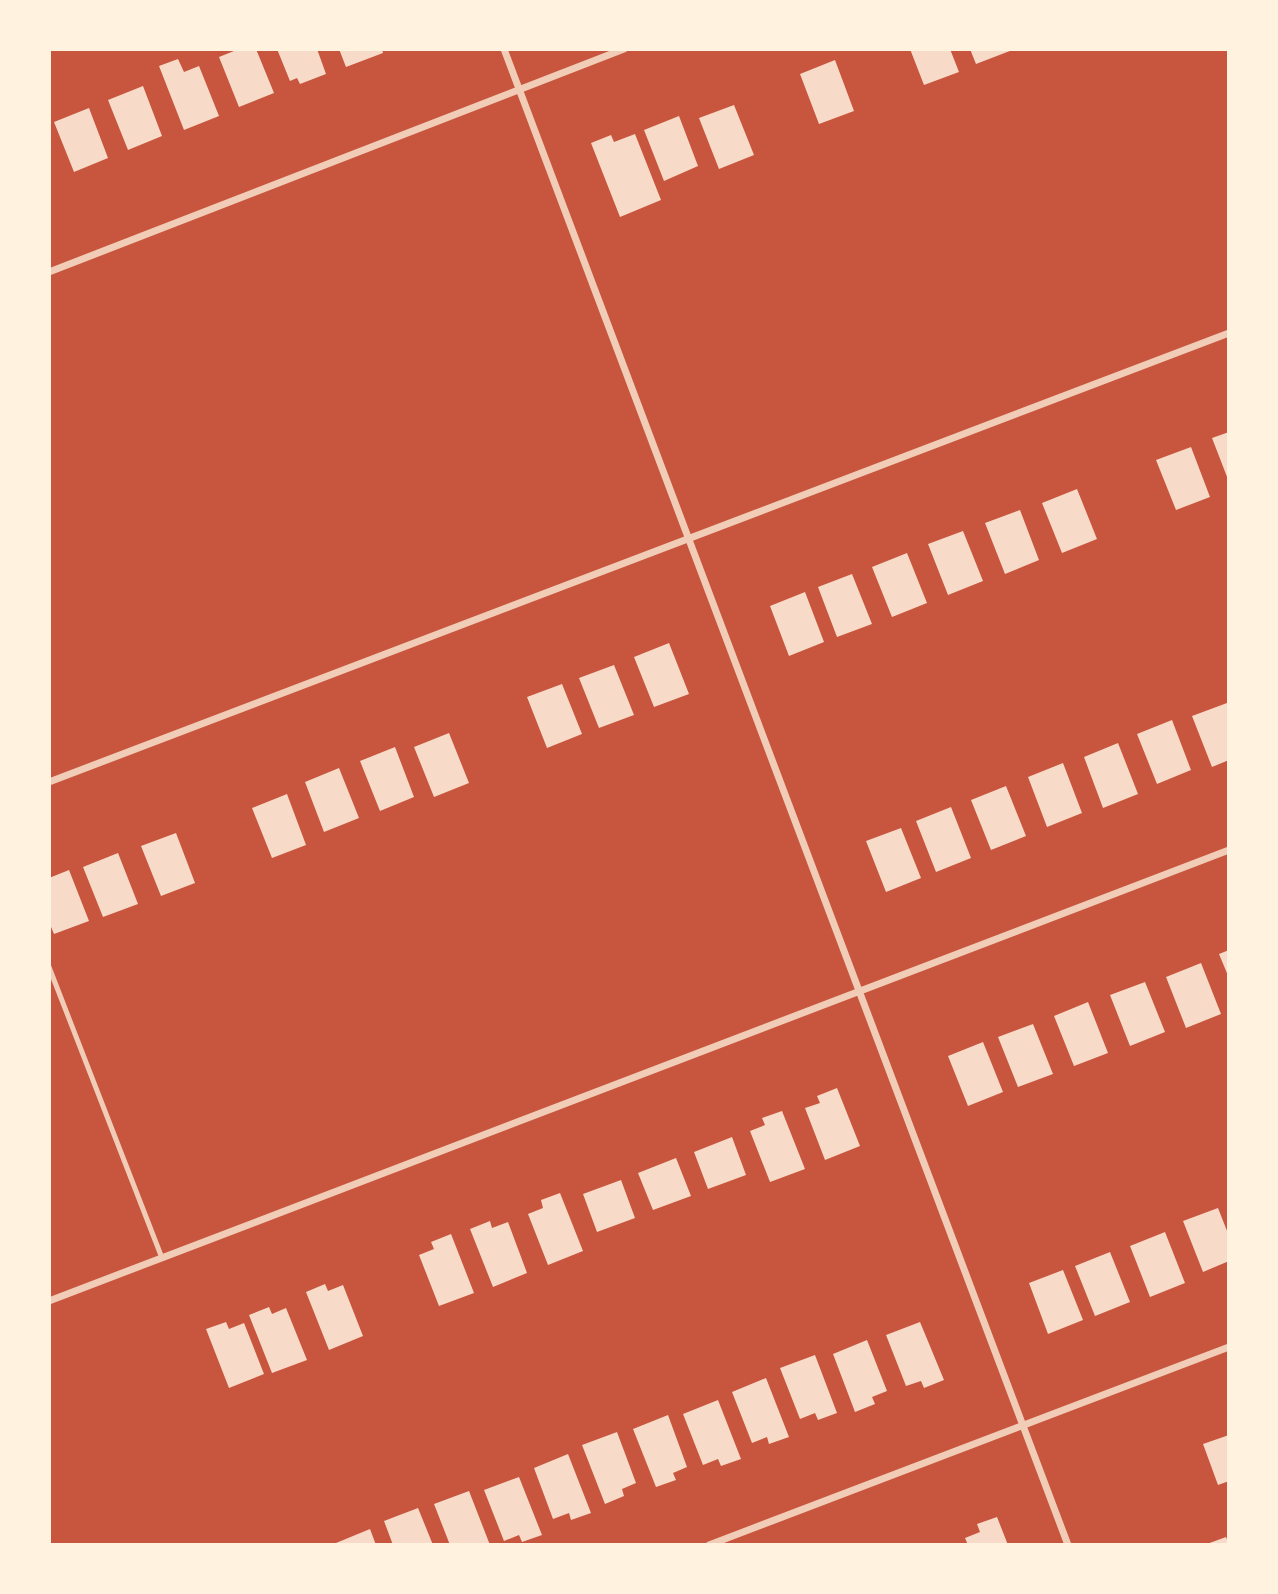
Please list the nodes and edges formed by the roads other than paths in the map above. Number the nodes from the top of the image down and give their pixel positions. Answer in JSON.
{"nodes":[{"id":1,"x":504,"y":49,"type":"edge"},
{"id":2,"x":624,"y":49,"type":"edge"},
{"id":3,"x":519,"y":90,"type":"junction"},
{"id":4,"x":49,"y":272,"type":"edge"},
{"id":5,"x":1229,"y":333,"type":"edge"},
{"id":6,"x":688,"y":538,"type":"junction"},
{"id":7,"x":49,"y":782,"type":"edge"},
{"id":8,"x":1229,"y":850,"type":"edge"},
{"id":9,"x":49,"y":967,"type":"edge"},
{"id":10,"x":859,"y":991,"type":"junction"},
{"id":11,"x":162,"y":1258,"type":"junction"},
{"id":12,"x":49,"y":1300,"type":"edge"},
{"id":13,"x":1229,"y":1348,"type":"edge"},
{"id":14,"x":1023,"y":1424,"type":"junction"},
{"id":15,"x":709,"y":1545,"type":"edge"},
{"id":16,"x":1069,"y":1545,"type":"edge"}],
"edges":[{"from":1,"to":3,"type":"street"},
{"from":2,"to":3,"type":"street"},
{"from":3,"to":4,"type":"street"},
{"from":3,"to":6,"type":"street"},
{"from":5,"to":6,"type":"street"},
{"from":6,"to":7,"type":"street"},
{"from":6,"to":10,"type":"street"},
{"from":8,"to":10,"type":"street"},
{"from":9,"to":11,"type":"lane"},
{"from":10,"to":11,"type":"street"},
{"from":10,"to":14,"type":"street"},
{"from":11,"to":12,"type":"street"},
{"from":13,"to":14,"type":"street"},
{"from":14,"to":15,"type":"street"},
{"from":14,"to":16,"type":"street"}]}
